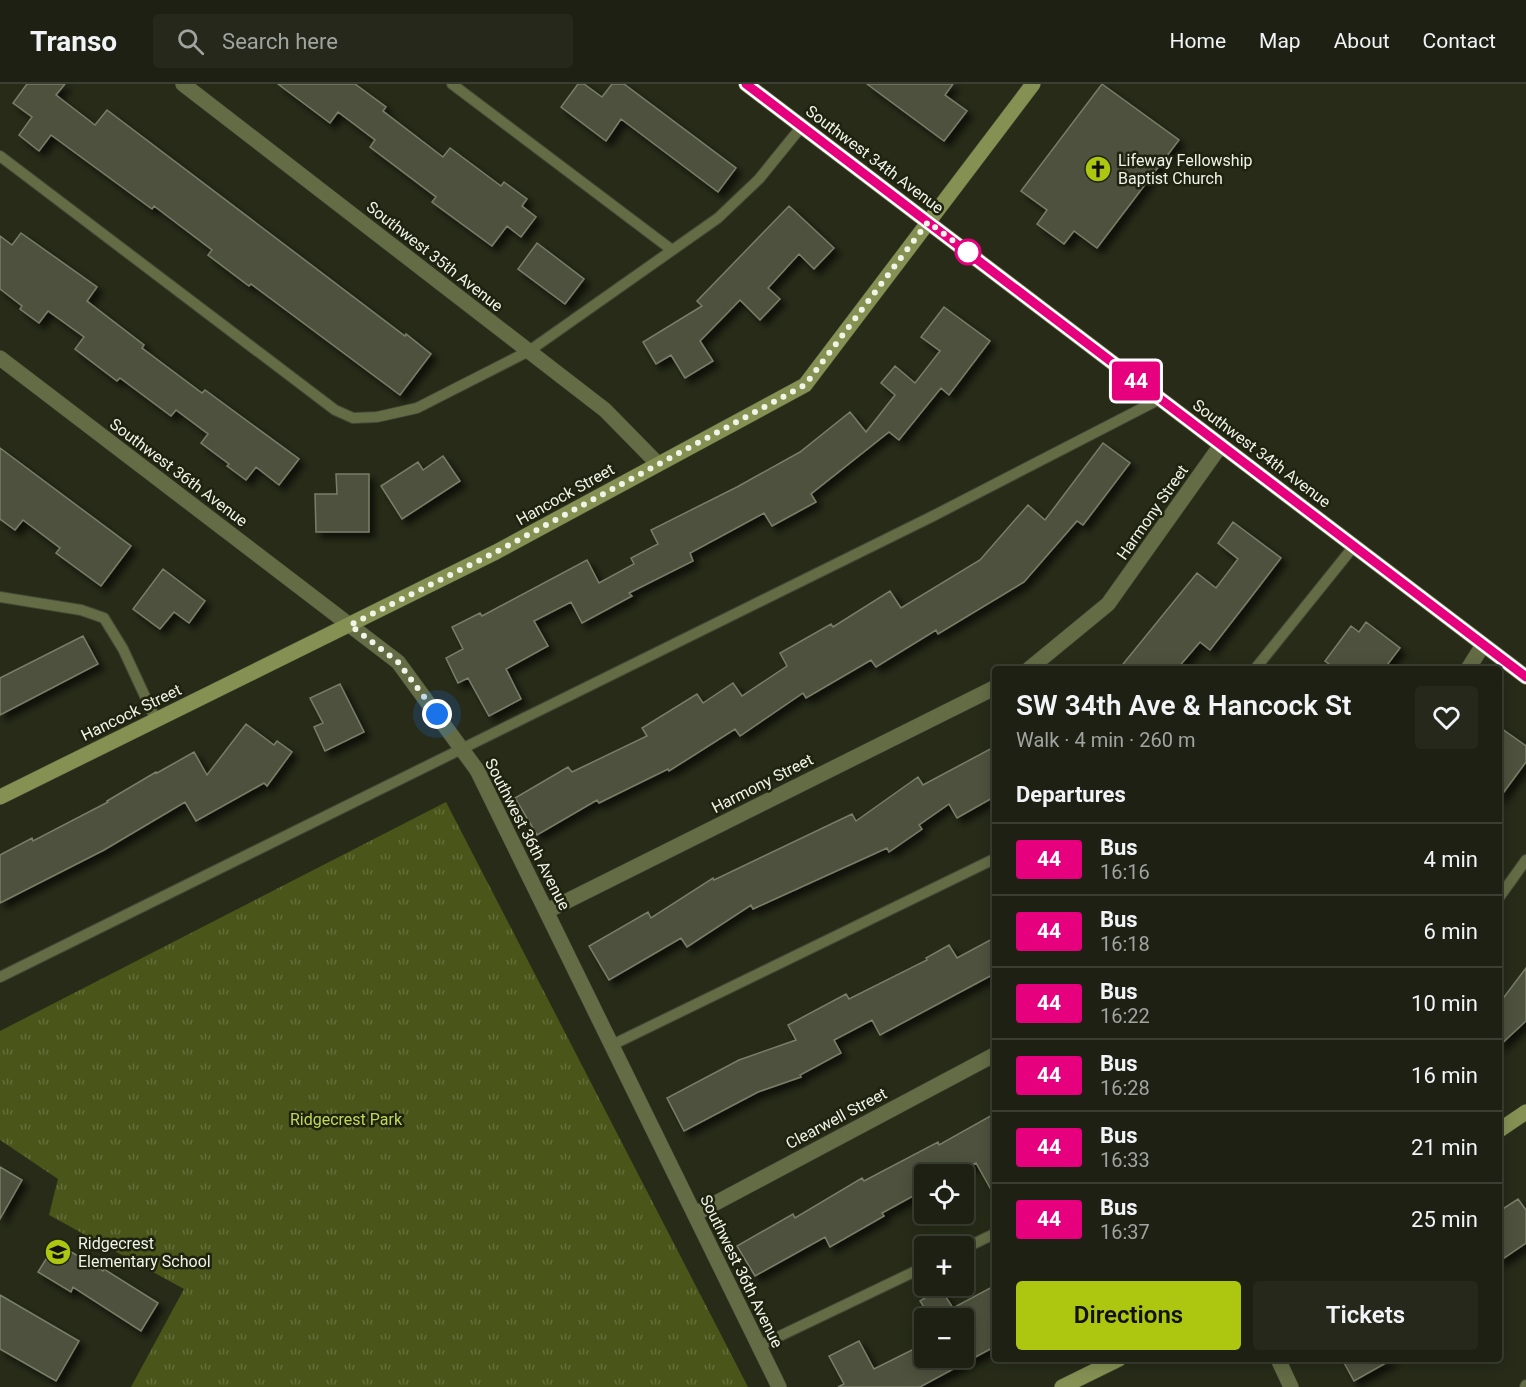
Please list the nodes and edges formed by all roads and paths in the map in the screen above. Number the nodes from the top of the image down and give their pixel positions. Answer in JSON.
{"nodes":[{"id":1,"x":183,"y":84,"type":"edge"},
{"id":2,"x":452,"y":84,"type":"edge"},
{"id":3,"x":746,"y":84,"type":"edge"},
{"id":4,"x":1033,"y":84,"type":"edge"},
{"id":5,"x":802,"y":126,"type":"junction"},
{"id":6,"x":0,"y":156,"type":"edge"},
{"id":7,"x":928,"y":222,"type":"junction"},
{"id":8,"x":672,"y":250,"type":"junction"},
{"id":9,"x":529,"y":351,"type":"junction"},
{"id":10,"x":0,"y":358,"type":"edge"},
{"id":11,"x":1161,"y":399,"type":"junction"},
{"id":12,"x":1221,"y":445,"type":"junction"},
{"id":13,"x":658,"y":464,"type":"junction"},
{"id":14,"x":1354,"y":546,"type":"junction"},
{"id":15,"x":0,"y":597,"type":"edge"},
{"id":16,"x":350,"y":625,"type":"junction"},
{"id":17,"x":1483,"y":645,"type":"junction"},
{"id":18,"x":1033,"y":666,"type":"edge"},
{"id":19,"x":1257,"y":666,"type":"edge"},
{"id":20,"x":1470,"y":666,"type":"edge"},
{"id":21,"x":1526,"y":677,"type":"edge"},
{"id":22,"x":992,"y":689,"type":"edge"},
{"id":23,"x":156,"y":720,"type":"junction"},
{"id":24,"x":462,"y":749,"type":"junction"},
{"id":25,"x":0,"y":797,"type":"edge"},
{"id":26,"x":992,"y":860,"type":"edge"},
{"id":27,"x":1526,"y":860,"type":"edge"},
{"id":28,"x":1502,"y":893,"type":"edge"},
{"id":29,"x":547,"y":911,"type":"junction"},
{"id":30,"x":0,"y":977,"type":"edge"},
{"id":31,"x":612,"y":1046,"type":"junction"},
{"id":32,"x":992,"y":1056,"type":"edge"},
{"id":33,"x":1526,"y":1112,"type":"edge"},
{"id":34,"x":1502,"y":1128,"type":"edge"},
{"id":35,"x":695,"y":1214,"type":"junction"},
{"id":36,"x":992,"y":1235,"type":"edge"},
{"id":37,"x":974,"y":1244,"type":"edge"},
{"id":38,"x":914,"y":1272,"type":"edge"},
{"id":39,"x":759,"y":1346,"type":"junction"},
{"id":40,"x":1113,"y":1362,"type":"edge"},
{"id":41,"x":1279,"y":1362,"type":"edge"},
{"id":42,"x":779,"y":1387,"type":"edge"},
{"id":43,"x":1062,"y":1387,"type":"edge"},
{"id":44,"x":1291,"y":1387,"type":"edge"}],
"edges":[{"from":1,"to":9,"type":"street","name":"Southwest 35th Avenue"},
{"from":2,"to":8,"type":"lane"},
{"from":3,"to":5,"type":"street","name":"Southwest 34th Avenue"},
{"from":4,"to":7,"type":"street","name":"Hancock Street"},
{"from":5,"to":7,"type":"street","name":"Southwest 34th Avenue"},
{"from":5,"to":8,"type":"lane"},
{"from":6,"to":9,"type":"lane"},
{"from":7,"to":11,"type":"street","name":"Southwest 34th Avenue"},
{"from":7,"to":13,"type":"street","name":"Hancock Street"},
{"from":8,"to":9,"type":"lane"},
{"from":9,"to":13,"type":"street","name":"Southwest 35th Avenue"},
{"from":10,"to":16,"type":"street","name":"Southwest 36th Avenue"},
{"from":11,"to":12,"type":"street","name":"Southwest 34th Avenue"},
{"from":11,"to":24,"type":"lane"},
{"from":12,"to":14,"type":"street","name":"Southwest 34th Avenue"},
{"from":12,"to":18,"type":"street","name":"Harmony Street"},
{"from":13,"to":16,"type":"street","name":"Hancock Street"},
{"from":14,"to":17,"type":"street","name":"Southwest 34th Avenue"},
{"from":14,"to":19,"type":"lane"},
{"from":15,"to":23,"type":"lane"},
{"from":16,"to":23,"type":"street","name":"Hancock Street"},
{"from":16,"to":24,"type":"street","name":"Southwest 36th Avenue"},
{"from":17,"to":20,"type":"street"},
{"from":17,"to":21,"type":"street","name":"Southwest 34th Avenue"},
{"from":22,"to":29,"type":"street","name":"Harmony Street"},
{"from":23,"to":25,"type":"street","name":"Hancock Street"},
{"from":24,"to":29,"type":"street","name":"Southwest 36th Avenue"},
{"from":24,"to":30,"type":"lane"},
{"from":26,"to":31,"type":"lane"},
{"from":27,"to":28,"type":"lane"},
{"from":29,"to":31,"type":"street","name":"Southwest 36th Avenue"},
{"from":31,"to":35,"type":"street","name":"Southwest 36th Avenue"},
{"from":32,"to":35,"type":"street","name":"Clearwell Street"},
{"from":33,"to":34,"type":"street"},
{"from":35,"to":39,"type":"street","name":"Southwest 36th Avenue"},
{"from":36,"to":37,"type":"lane"},
{"from":38,"to":39,"type":"lane"},
{"from":39,"to":42,"type":"street","name":"Southwest 36th Avenue"},
{"from":40,"to":43,"type":"street"},
{"from":41,"to":44,"type":"street"}]}
